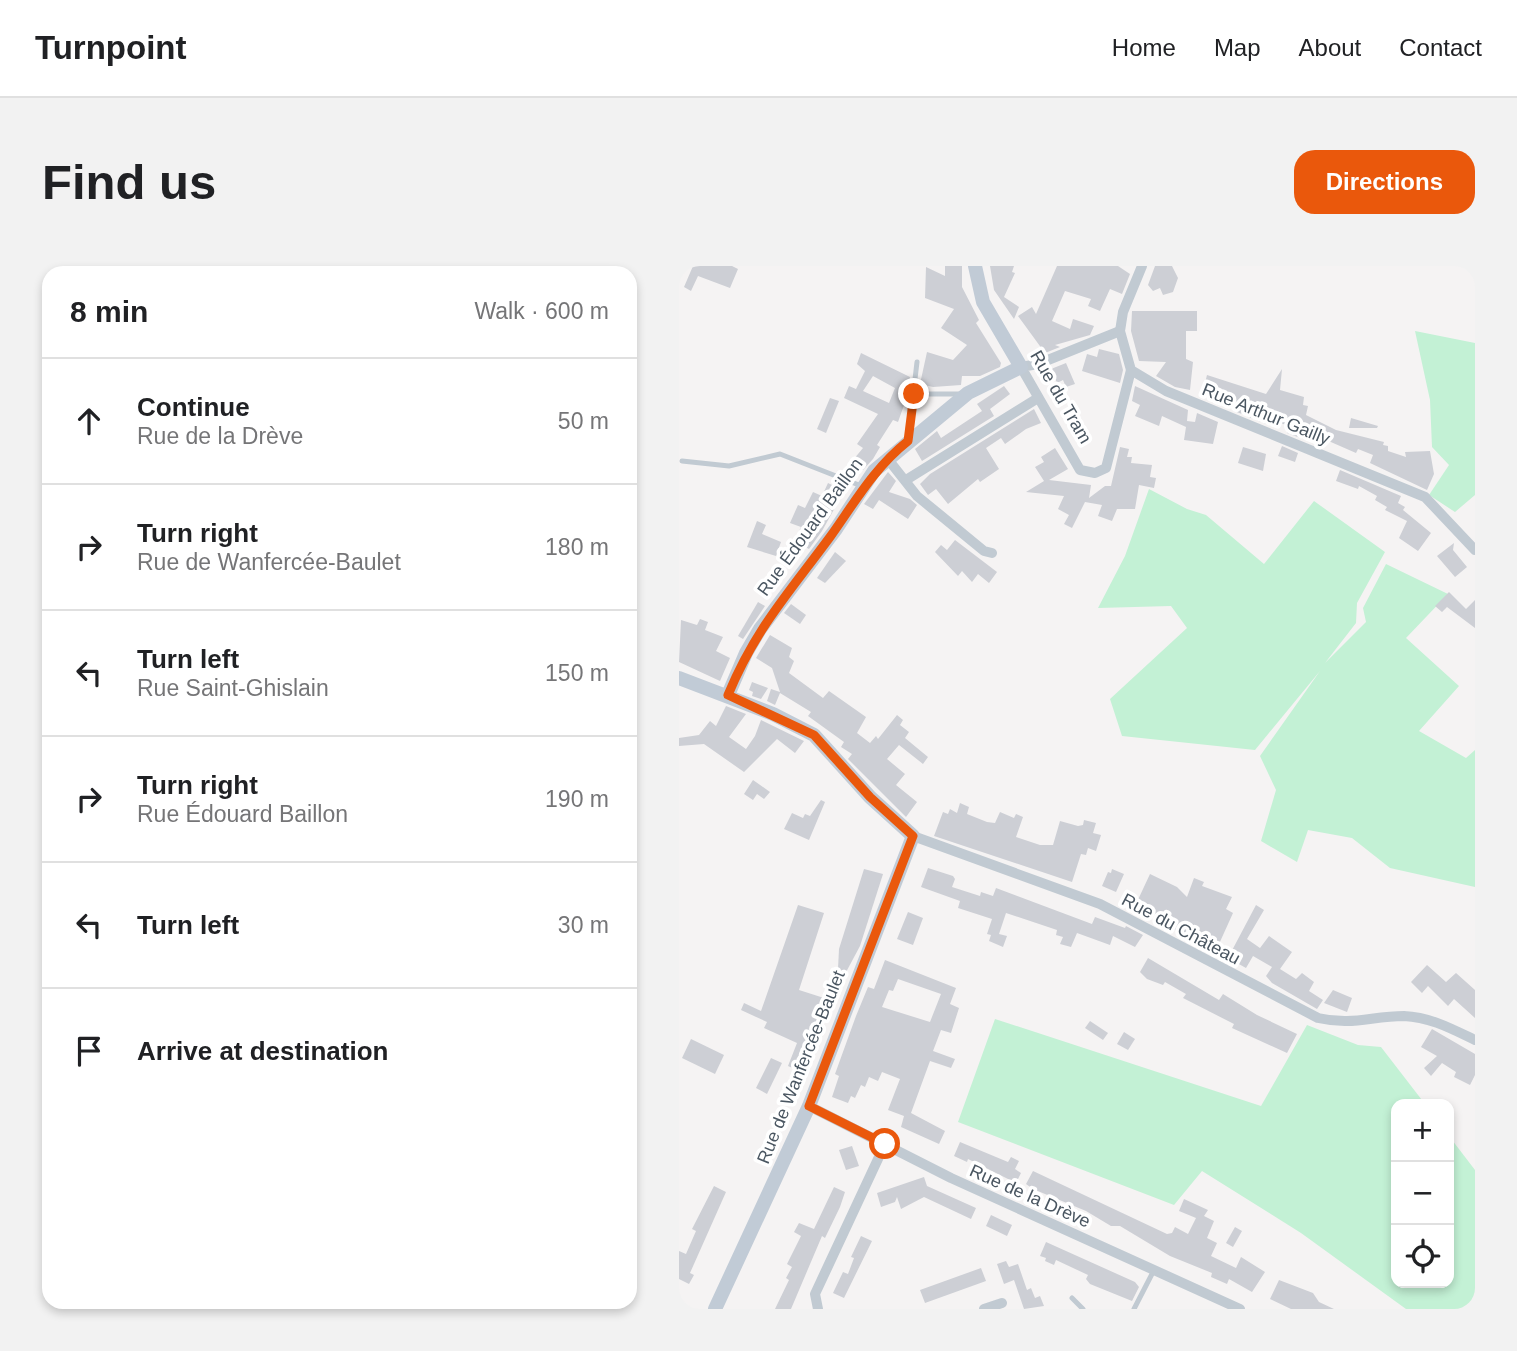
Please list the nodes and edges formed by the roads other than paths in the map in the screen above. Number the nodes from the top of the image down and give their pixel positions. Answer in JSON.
{"nodes":[{"id":1,"x":975,"y":266,"type":"edge"},
{"id":2,"x":1142,"y":266,"type":"edge"},
{"id":3,"x":1120,"y":331,"type":"junction"},
{"id":4,"x":918,"y":362,"type":"dead end"},
{"id":5,"x":1021,"y":367,"type":"junction"},
{"id":6,"x":1131,"y":370,"type":"junction"},
{"id":7,"x":968,"y":393,"type":"junction"},
{"id":8,"x":914,"y":394,"type":"junction"},
{"id":9,"x":1038,"y":398,"type":"junction"},
{"id":10,"x":908,"y":441,"type":"junction"},
{"id":11,"x":887,"y":458,"type":"junction"},
{"id":12,"x":683,"y":461,"type":"dead end"},
{"id":13,"x":906,"y":480,"type":"junction"},
{"id":14,"x":864,"y":487,"type":"junction"},
{"id":15,"x":1475,"y":550,"type":"edge"},
{"id":16,"x":992,"y":553,"type":"dead end"},
{"id":17,"x":679,"y":678,"type":"edge"},
{"id":18,"x":728,"y":695,"type":"junction"},
{"id":19,"x":913,"y":836,"type":"junction"},
{"id":20,"x":1475,"y":1041,"type":"edge"},
{"id":21,"x":809,"y":1106,"type":"junction"},
{"id":22,"x":885,"y":1144,"type":"junction"},
{"id":23,"x":1154,"y":1270,"type":"junction"},
{"id":24,"x":1072,"y":1298,"type":"dead end"},
{"id":25,"x":1002,"y":1303,"type":"dead end"},
{"id":26,"x":715,"y":1309,"type":"edge"},
{"id":27,"x":818,"y":1309,"type":"edge"},
{"id":28,"x":984,"y":1309,"type":"edge"},
{"id":29,"x":1083,"y":1309,"type":"edge"},
{"id":30,"x":1135,"y":1309,"type":"edge"},
{"id":31,"x":1240,"y":1309,"type":"edge"}],
"edges":[{"from":1,"to":5,"type":"main road","name":"Rue du Tram"},
{"from":2,"to":3,"type":"street"},
{"from":3,"to":5,"type":"street","name":"Rue Édouard Baillon"},
{"from":3,"to":6,"type":"street"},
{"from":4,"to":8,"type":"lane"},
{"from":5,"to":7,"type":"main road","name":"Rue Édouard Baillon"},
{"from":5,"to":9,"type":"street","name":"Rue du Tram"},
{"from":6,"to":9,"type":"street","name":"Rue du Tram"},
{"from":6,"to":15,"type":"street","name":"Rue Arthur Gailly"},
{"from":7,"to":8,"type":"lane"},
{"from":7,"to":10,"type":"main road","name":"Rue Édouard Baillon"},
{"from":8,"to":10,"type":"lane"},
{"from":9,"to":13,"type":"street"},
{"from":10,"to":11,"type":"main road","name":"Rue Édouard Baillon"},
{"from":11,"to":13,"type":"street","name":"Rue Édouard Baillon"},
{"from":11,"to":14,"type":"main road","name":"Rue Édouard Baillon"},
{"from":12,"to":14,"type":"lane"},
{"from":13,"to":16,"type":"street","name":"Rue Édouard Baillon"},
{"from":14,"to":18,"type":"main road","name":"Rue Édouard Baillon"},
{"from":17,"to":18,"type":"main road"},
{"from":18,"to":19,"type":"main road"},
{"from":19,"to":20,"type":"street","name":"Rue du Château"},
{"from":19,"to":21,"type":"main road","name":"Rue de Wanfercée-Baulet"},
{"from":21,"to":22,"type":"street","name":"Rue de la Drève"},
{"from":21,"to":26,"type":"main road","name":"Rue de Wanfercée-Baulet"},
{"from":22,"to":23,"type":"street","name":"Rue de la Drève"},
{"from":22,"to":27,"type":"street"},
{"from":23,"to":30,"type":"lane"},
{"from":23,"to":31,"type":"street","name":"Rue de la Drève"},
{"from":24,"to":29,"type":"lane"},
{"from":25,"to":28,"type":"street"}]}
